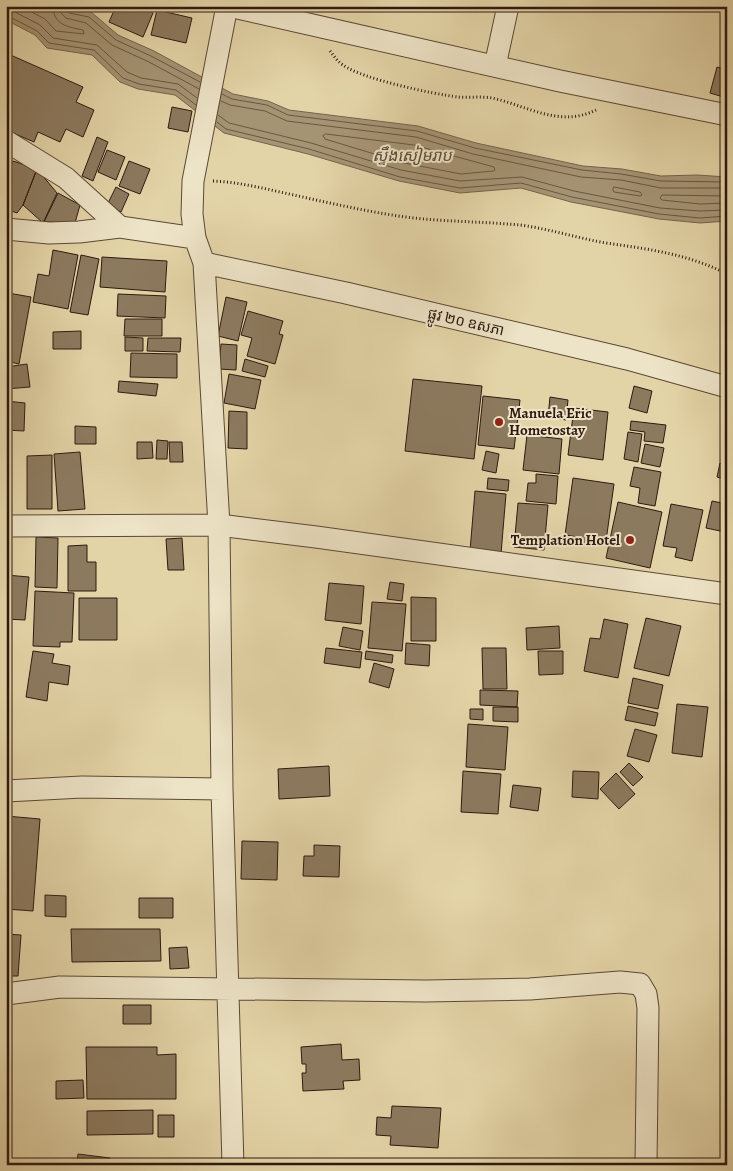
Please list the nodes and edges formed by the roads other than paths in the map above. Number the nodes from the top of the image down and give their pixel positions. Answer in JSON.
{"nodes":[{"id":1,"x":228,"y":6,"type":"edge"},
{"id":2,"x":508,"y":6,"type":"edge"},
{"id":3,"x":495,"y":66,"type":"junction"},
{"id":4,"x":727,"y":115,"type":"edge"},
{"id":5,"x":6,"y":141,"type":"edge"},
{"id":6,"x":120,"y":227,"type":"junction"},
{"id":7,"x":6,"y":229,"type":"edge"},
{"id":8,"x":195,"y":238,"type":"junction"},
{"id":9,"x":204,"y":263,"type":"junction"},
{"id":10,"x":727,"y":387,"type":"edge"},
{"id":11,"x":6,"y":526,"type":"edge"},
{"id":12,"x":219,"y":526,"type":"junction"},
{"id":13,"x":727,"y":594,"type":"edge"},
{"id":14,"x":222,"y":789,"type":"junction"},
{"id":15,"x":6,"y":792,"type":"edge"},
{"id":16,"x":228,"y":988,"type":"junction"},
{"id":17,"x":6,"y":994,"type":"edge"},
{"id":18,"x":233,"y":1165,"type":"edge"},
{"id":19,"x":646,"y":1165,"type":"edge"}],
"edges":[{"from":1,"to":3,"type":"street"},
{"from":1,"to":8,"type":"street"},
{"from":2,"to":3,"type":"street"},
{"from":3,"to":4,"type":"street"},
{"from":5,"to":6,"type":"street"},
{"from":6,"to":7,"type":"street"},
{"from":6,"to":8,"type":"street"},
{"from":8,"to":9,"type":"street"},
{"from":9,"to":10,"type":"street","name":"ផ្លូវ ២០ ឧសភា"},
{"from":9,"to":12,"type":"street"},
{"from":11,"to":12,"type":"street"},
{"from":12,"to":13,"type":"street"},
{"from":12,"to":14,"type":"street"},
{"from":14,"to":15,"type":"street"},
{"from":14,"to":16,"type":"street"},
{"from":16,"to":17,"type":"street"},
{"from":16,"to":18,"type":"street"},
{"from":16,"to":19,"type":"street"}]}
